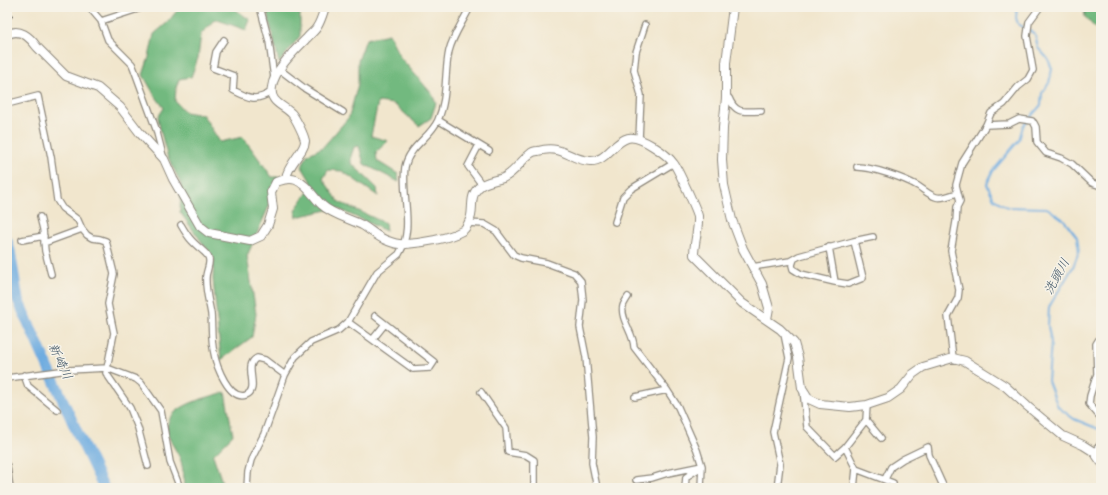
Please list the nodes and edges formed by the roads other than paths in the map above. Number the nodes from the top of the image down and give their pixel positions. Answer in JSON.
{"nodes":[{"id":1,"x":89,"y":7,"type":"edge"},
{"id":2,"x":144,"y":7,"type":"edge"},
{"id":3,"x":260,"y":7,"type":"edge"},
{"id":4,"x":325,"y":7,"type":"edge"},
{"id":5,"x":470,"y":7,"type":"edge"},
{"id":6,"x":733,"y":7,"type":"edge"},
{"id":7,"x":1040,"y":7,"type":"edge"},
{"id":8,"x":101,"y":21,"type":"junction"},
{"id":9,"x":645,"y":25,"type":"dead end"},
{"id":10,"x":7,"y":34,"type":"edge"},
{"id":11,"x":224,"y":40,"type":"dead end"},
{"id":12,"x":279,"y":69,"type":"junction"},
{"id":13,"x":274,"y":79,"type":"junction"},
{"id":14,"x":271,"y":92,"type":"junction"},
{"id":15,"x":726,"y":98,"type":"junction"},
{"id":16,"x":7,"y":104,"type":"edge"},
{"id":17,"x":761,"y":111,"type":"dead end"},
{"id":18,"x":343,"y":112,"type":"dead end"},
{"id":19,"x":438,"y":120,"type":"junction"},
{"id":20,"x":986,"y":125,"type":"junction"},
{"id":21,"x":640,"y":139,"type":"junction"},
{"id":22,"x":479,"y":145,"type":"junction"},
{"id":23,"x":489,"y":151,"type":"dead end"},
{"id":24,"x":164,"y":159,"type":"junction"},
{"id":25,"x":674,"y":163,"type":"junction"},
{"id":26,"x":857,"y":167,"type":"dead end"},
{"id":27,"x":286,"y":178,"type":"junction"},
{"id":28,"x":482,"y":185,"type":"junction"},
{"id":29,"x":1101,"y":186,"type":"edge"},
{"id":30,"x":957,"y":193,"type":"junction"},
{"id":31,"x":40,"y":217,"type":"dead end"},
{"id":32,"x":615,"y":222,"type":"dead end"},
{"id":33,"x":468,"y":223,"type":"junction"},
{"id":34,"x":181,"y":225,"type":"dead end"},
{"id":35,"x":82,"y":229,"type":"junction"},
{"id":36,"x":44,"y":236,"type":"junction"},
{"id":37,"x":873,"y":237,"type":"dead end"},
{"id":38,"x":22,"y":240,"type":"dead end"},
{"id":39,"x":854,"y":241,"type":"junction"},
{"id":40,"x":44,"y":243,"type":"junction"},
{"id":41,"x":404,"y":245,"type":"junction"},
{"id":42,"x":829,"y":248,"type":"junction"},
{"id":43,"x":794,"y":259,"type":"junction"},
{"id":44,"x":752,"y":267,"type":"junction"},
{"id":45,"x":51,"y":274,"type":"dead end"},
{"id":46,"x":835,"y":282,"type":"junction"},
{"id":47,"x":628,"y":297,"type":"dead end"},
{"id":48,"x":375,"y":316,"type":"dead end"},
{"id":49,"x":767,"y":319,"type":"junction"},
{"id":50,"x":348,"y":322,"type":"junction"},
{"id":51,"x":385,"y":324,"type":"junction"},
{"id":52,"x":784,"y":334,"type":"junction"},
{"id":53,"x":1101,"y":336,"type":"edge"},
{"id":54,"x":373,"y":339,"type":"junction"},
{"id":55,"x":953,"y":358,"type":"junction"},
{"id":56,"x":107,"y":368,"type":"junction"},
{"id":57,"x":24,"y":375,"type":"junction"},
{"id":58,"x":285,"y":375,"type":"junction"},
{"id":59,"x":7,"y":378,"type":"edge"},
{"id":60,"x":802,"y":388,"type":"junction"},
{"id":61,"x":667,"y":390,"type":"junction"},
{"id":62,"x":481,"y":392,"type":"dead end"},
{"id":63,"x":635,"y":397,"type":"dead end"},
{"id":64,"x":867,"y":405,"type":"junction"},
{"id":65,"x":57,"y":410,"type":"dead end"},
{"id":66,"x":1101,"y":418,"type":"edge"},
{"id":67,"x":866,"y":420,"type":"junction"},
{"id":68,"x":881,"y":438,"type":"dead end"},
{"id":69,"x":1101,"y":444,"type":"edge"},
{"id":70,"x":845,"y":447,"type":"junction"},
{"id":71,"x":1094,"y":452,"type":"junction"},
{"id":72,"x":1101,"y":462,"type":"edge"},
{"id":73,"x":7,"y":466,"type":"edge"},
{"id":74,"x":148,"y":466,"type":"dead end"},
{"id":75,"x":702,"y":466,"type":"junction"},
{"id":76,"x":856,"y":469,"type":"junction"},
{"id":77,"x":885,"y":479,"type":"junction"},
{"id":78,"x":636,"y":480,"type":"dead end"},
{"id":79,"x":10,"y":488,"type":"edge"},
{"id":80,"x":180,"y":488,"type":"edge"},
{"id":81,"x":247,"y":488,"type":"edge"},
{"id":82,"x":534,"y":488,"type":"edge"},
{"id":83,"x":597,"y":488,"type":"edge"},
{"id":84,"x":685,"y":488,"type":"edge"},
{"id":85,"x":701,"y":488,"type":"edge"},
{"id":86,"x":777,"y":488,"type":"edge"},
{"id":87,"x":854,"y":488,"type":"edge"},
{"id":88,"x":891,"y":488,"type":"edge"},
{"id":89,"x":944,"y":488,"type":"edge"}],
"edges":[{"from":1,"to":8,"type":"street"},
{"from":2,"to":8,"type":"street"},
{"from":3,"to":13,"type":"street"},
{"from":4,"to":12,"type":"street"},
{"from":5,"to":19,"type":"street"},
{"from":6,"to":15,"type":"street"},
{"from":7,"to":20,"type":"street"},
{"from":8,"to":24,"type":"street"},
{"from":9,"to":21,"type":"street"},
{"from":10,"to":24,"type":"street"},
{"from":11,"to":14,"type":"street"},
{"from":12,"to":13,"type":"street"},
{"from":12,"to":18,"type":"street"},
{"from":13,"to":14,"type":"street"},
{"from":14,"to":27,"type":"street"},
{"from":15,"to":17,"type":"street"},
{"from":15,"to":44,"type":"street"},
{"from":16,"to":35,"type":"street"},
{"from":19,"to":22,"type":"street"},
{"from":19,"to":41,"type":"street"},
{"from":20,"to":29,"type":"street"},
{"from":20,"to":30,"type":"street"},
{"from":21,"to":25,"type":"street"},
{"from":21,"to":28,"type":"street"},
{"from":22,"to":23,"type":"street"},
{"from":22,"to":28,"type":"street"},
{"from":24,"to":27,"type":"street"},
{"from":25,"to":32,"type":"street"},
{"from":25,"to":49,"type":"street"},
{"from":26,"to":30,"type":"street"},
{"from":27,"to":41,"type":"street"},
{"from":28,"to":33,"type":"street"},
{"from":30,"to":55,"type":"street"},
{"from":31,"to":36,"type":"street"},
{"from":33,"to":41,"type":"street"},
{"from":33,"to":83,"type":"street"},
{"from":34,"to":58,"type":"street"},
{"from":35,"to":40,"type":"street"},
{"from":35,"to":56,"type":"street"},
{"from":36,"to":38,"type":"street"},
{"from":36,"to":40,"type":"street"},
{"from":37,"to":39,"type":"street"},
{"from":39,"to":42,"type":"street"},
{"from":39,"to":46,"type":"street"},
{"from":40,"to":45,"type":"street"},
{"from":41,"to":50,"type":"street"},
{"from":42,"to":43,"type":"street"},
{"from":42,"to":46,"type":"street"},
{"from":43,"to":44,"type":"street"},
{"from":43,"to":46,"type":"street"},
{"from":44,"to":49,"type":"street"},
{"from":47,"to":61,"type":"street"},
{"from":48,"to":51,"type":"street"},
{"from":49,"to":52,"type":"street"},
{"from":50,"to":54,"type":"street"},
{"from":50,"to":58,"type":"street"},
{"from":51,"to":54,"type":"street"},
{"from":51,"to":54,"type":"street"},
{"from":52,"to":60,"type":"street"},
{"from":52,"to":86,"type":"street"},
{"from":53,"to":66,"type":"street"},
{"from":55,"to":64,"type":"street"},
{"from":55,"to":71,"type":"street"},
{"from":56,"to":57,"type":"street"},
{"from":56,"to":74,"type":"street"},
{"from":56,"to":80,"type":"street"},
{"from":57,"to":59,"type":"street"},
{"from":57,"to":65,"type":"street"},
{"from":58,"to":81,"type":"street"},
{"from":60,"to":64,"type":"street"},
{"from":60,"to":70,"type":"street"},
{"from":61,"to":63,"type":"street"},
{"from":61,"to":75,"type":"street"},
{"from":62,"to":82,"type":"street"},
{"from":64,"to":67,"type":"street"},
{"from":67,"to":68,"type":"street"},
{"from":67,"to":70,"type":"street"},
{"from":69,"to":71,"type":"street"},
{"from":70,"to":76,"type":"street"},
{"from":71,"to":72,"type":"street"},
{"from":73,"to":79,"type":"street"},
{"from":75,"to":78,"type":"street"},
{"from":75,"to":84,"type":"street"},
{"from":75,"to":85,"type":"street"},
{"from":76,"to":77,"type":"street"},
{"from":76,"to":87,"type":"street"},
{"from":77,"to":88,"type":"street"},
{"from":77,"to":89,"type":"street"}]}
